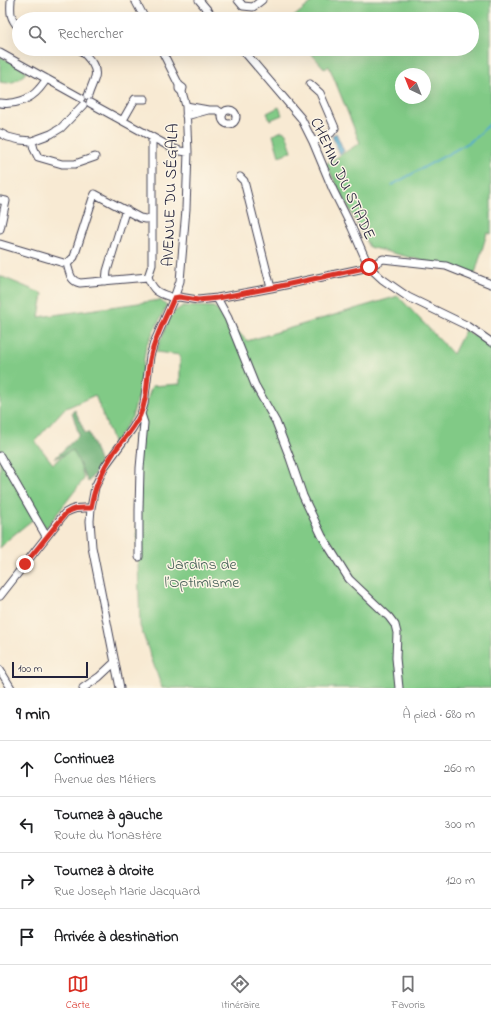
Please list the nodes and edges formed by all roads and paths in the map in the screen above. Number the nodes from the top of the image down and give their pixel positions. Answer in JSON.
{"nodes":[{"id":1,"x":11,"y":0,"type":"edge"},
{"id":2,"x":135,"y":0,"type":"edge"},
{"id":3,"x":199,"y":0,"type":"edge"},
{"id":4,"x":238,"y":0,"type":"edge"},
{"id":5,"x":262,"y":0,"type":"edge"},
{"id":6,"x":141,"y":12,"type":"edge"},
{"id":7,"x":209,"y":12,"type":"edge"},
{"id":8,"x":12,"y":19,"type":"edge"},
{"id":9,"x":0,"y":53,"type":"edge"},
{"id":10,"x":86,"y":56,"type":"edge"},
{"id":11,"x":164,"y":56,"type":"edge"},
{"id":12,"x":248,"y":56,"type":"edge"},
{"id":13,"x":47,"y":79,"type":"junction"},
{"id":14,"x":310,"y":84,"type":"dead end"},
{"id":15,"x":144,"y":99,"type":"dead end"},
{"id":16,"x":86,"y":101,"type":"junction"},
{"id":17,"x":0,"y":103,"type":"edge"},
{"id":18,"x":186,"y":106,"type":"junction"},
{"id":19,"x":208,"y":110,"type":"junction"},
{"id":20,"x":223,"y":114,"type":"dead end"},
{"id":21,"x":186,"y":116,"type":"junction"},
{"id":22,"x":123,"y":120,"type":"junction"},
{"id":23,"x":0,"y":133,"type":"edge"},
{"id":24,"x":152,"y":137,"type":"junction"},
{"id":25,"x":32,"y":141,"type":"junction"},
{"id":26,"x":313,"y":142,"type":"junction"},
{"id":27,"x":188,"y":152,"type":"junction"},
{"id":28,"x":95,"y":157,"type":"dead end"},
{"id":29,"x":240,"y":177,"type":"dead end"},
{"id":30,"x":0,"y":200,"type":"edge"},
{"id":31,"x":127,"y":210,"type":"junction"},
{"id":32,"x":152,"y":218,"type":"junction"},
{"id":33,"x":0,"y":229,"type":"edge"},
{"id":34,"x":0,"y":244,"type":"edge"},
{"id":35,"x":67,"y":264,"type":"junction"},
{"id":36,"x":369,"y":267,"type":"junction"},
{"id":37,"x":148,"y":277,"type":"junction"},
{"id":38,"x":106,"y":281,"type":"junction"},
{"id":39,"x":491,"y":284,"type":"edge"},
{"id":40,"x":271,"y":288,"type":"junction"},
{"id":41,"x":174,"y":298,"type":"junction"},
{"id":42,"x":218,"y":298,"type":"junction"},
{"id":43,"x":491,"y":342,"type":"edge"},
{"id":44,"x":141,"y":414,"type":"junction"},
{"id":45,"x":0,"y":456,"type":"edge"},
{"id":46,"x":91,"y":508,"type":"junction"},
{"id":47,"x":46,"y":536,"type":"junction"},
{"id":48,"x":139,"y":557,"type":"dead end"},
{"id":49,"x":0,"y":596,"type":"edge"},
{"id":50,"x":115,"y":662,"type":"junction"},
{"id":51,"x":0,"y":670,"type":"edge"},
{"id":52,"x":118,"y":675,"type":"junction"},
{"id":53,"x":99,"y":677,"type":"junction"},
{"id":54,"x":11,"y":688,"type":"edge"},
{"id":55,"x":83,"y":688,"type":"edge"},
{"id":56,"x":120,"y":688,"type":"edge"},
{"id":57,"x":399,"y":688,"type":"edge"}],
"edges":[{"from":1,"to":8,"type":"street"},
{"from":2,"to":6,"type":"street"},
{"from":3,"to":7,"type":"street"},
{"from":4,"to":5,"type":"street"},
{"from":9,"to":13,"type":"street"},
{"from":10,"to":16,"type":"street"},
{"from":11,"to":18,"type":"street","name":"AVENUE DU SÉGALA"},
{"from":12,"to":26,"type":"street","name":"CHEMIN DU STADE"},
{"from":13,"to":16,"type":"street"},
{"from":13,"to":17,"type":"street"},
{"from":14,"to":26,"type":"street"},
{"from":15,"to":22,"type":"street"},
{"from":16,"to":22,"type":"street"},
{"from":16,"to":25,"type":"street"},
{"from":18,"to":19,"type":"street"},
{"from":18,"to":21,"type":"street","name":"AVENUE DU SÉGALA"},
{"from":19,"to":20,"type":"street"},
{"from":19,"to":21,"type":"street"},
{"from":21,"to":27,"type":"street","name":"AVENUE DU SÉGALA"},
{"from":22,"to":24,"type":"street"},
{"from":23,"to":25,"type":"street"},
{"from":24,"to":27,"type":"street"},
{"from":24,"to":32,"type":"street"},
{"from":25,"to":28,"type":"street"},
{"from":26,"to":36,"type":"street","name":"CHEMIN DU STADE"},
{"from":27,"to":41,"type":"street","name":"AVENUE DU SÉGALA"},
{"from":29,"to":40,"type":"street"},
{"from":30,"to":33,"type":"street"},
{"from":31,"to":32,"type":"street"},
{"from":31,"to":35,"type":"street"},
{"from":31,"to":38,"type":"street"},
{"from":32,"to":37,"type":"street"},
{"from":34,"to":35,"type":"street"},
{"from":35,"to":38,"type":"street"},
{"from":36,"to":39,"type":"street"},
{"from":36,"to":40,"type":"street"},
{"from":36,"to":43,"type":"street","name":"CHEMIN DU STADE"},
{"from":37,"to":38,"type":"street"},
{"from":37,"to":41,"type":"street"},
{"from":40,"to":42,"type":"street"},
{"from":41,"to":42,"type":"street"},
{"from":41,"to":44,"type":"street","name":"AVENUE DU SÉGALA"},
{"from":42,"to":57,"type":"street"},
{"from":44,"to":46,"type":"street"},
{"from":44,"to":48,"type":"street"},
{"from":45,"to":47,"type":"street"},
{"from":46,"to":47,"type":"street"},
{"from":46,"to":50,"type":"street"},
{"from":47,"to":49,"type":"street"},
{"from":50,"to":52,"type":"street"},
{"from":50,"to":53,"type":"street"},
{"from":51,"to":54,"type":"street"},
{"from":52,"to":53,"type":"street"},
{"from":52,"to":56,"type":"street"},
{"from":53,"to":55,"type":"street"}]}
